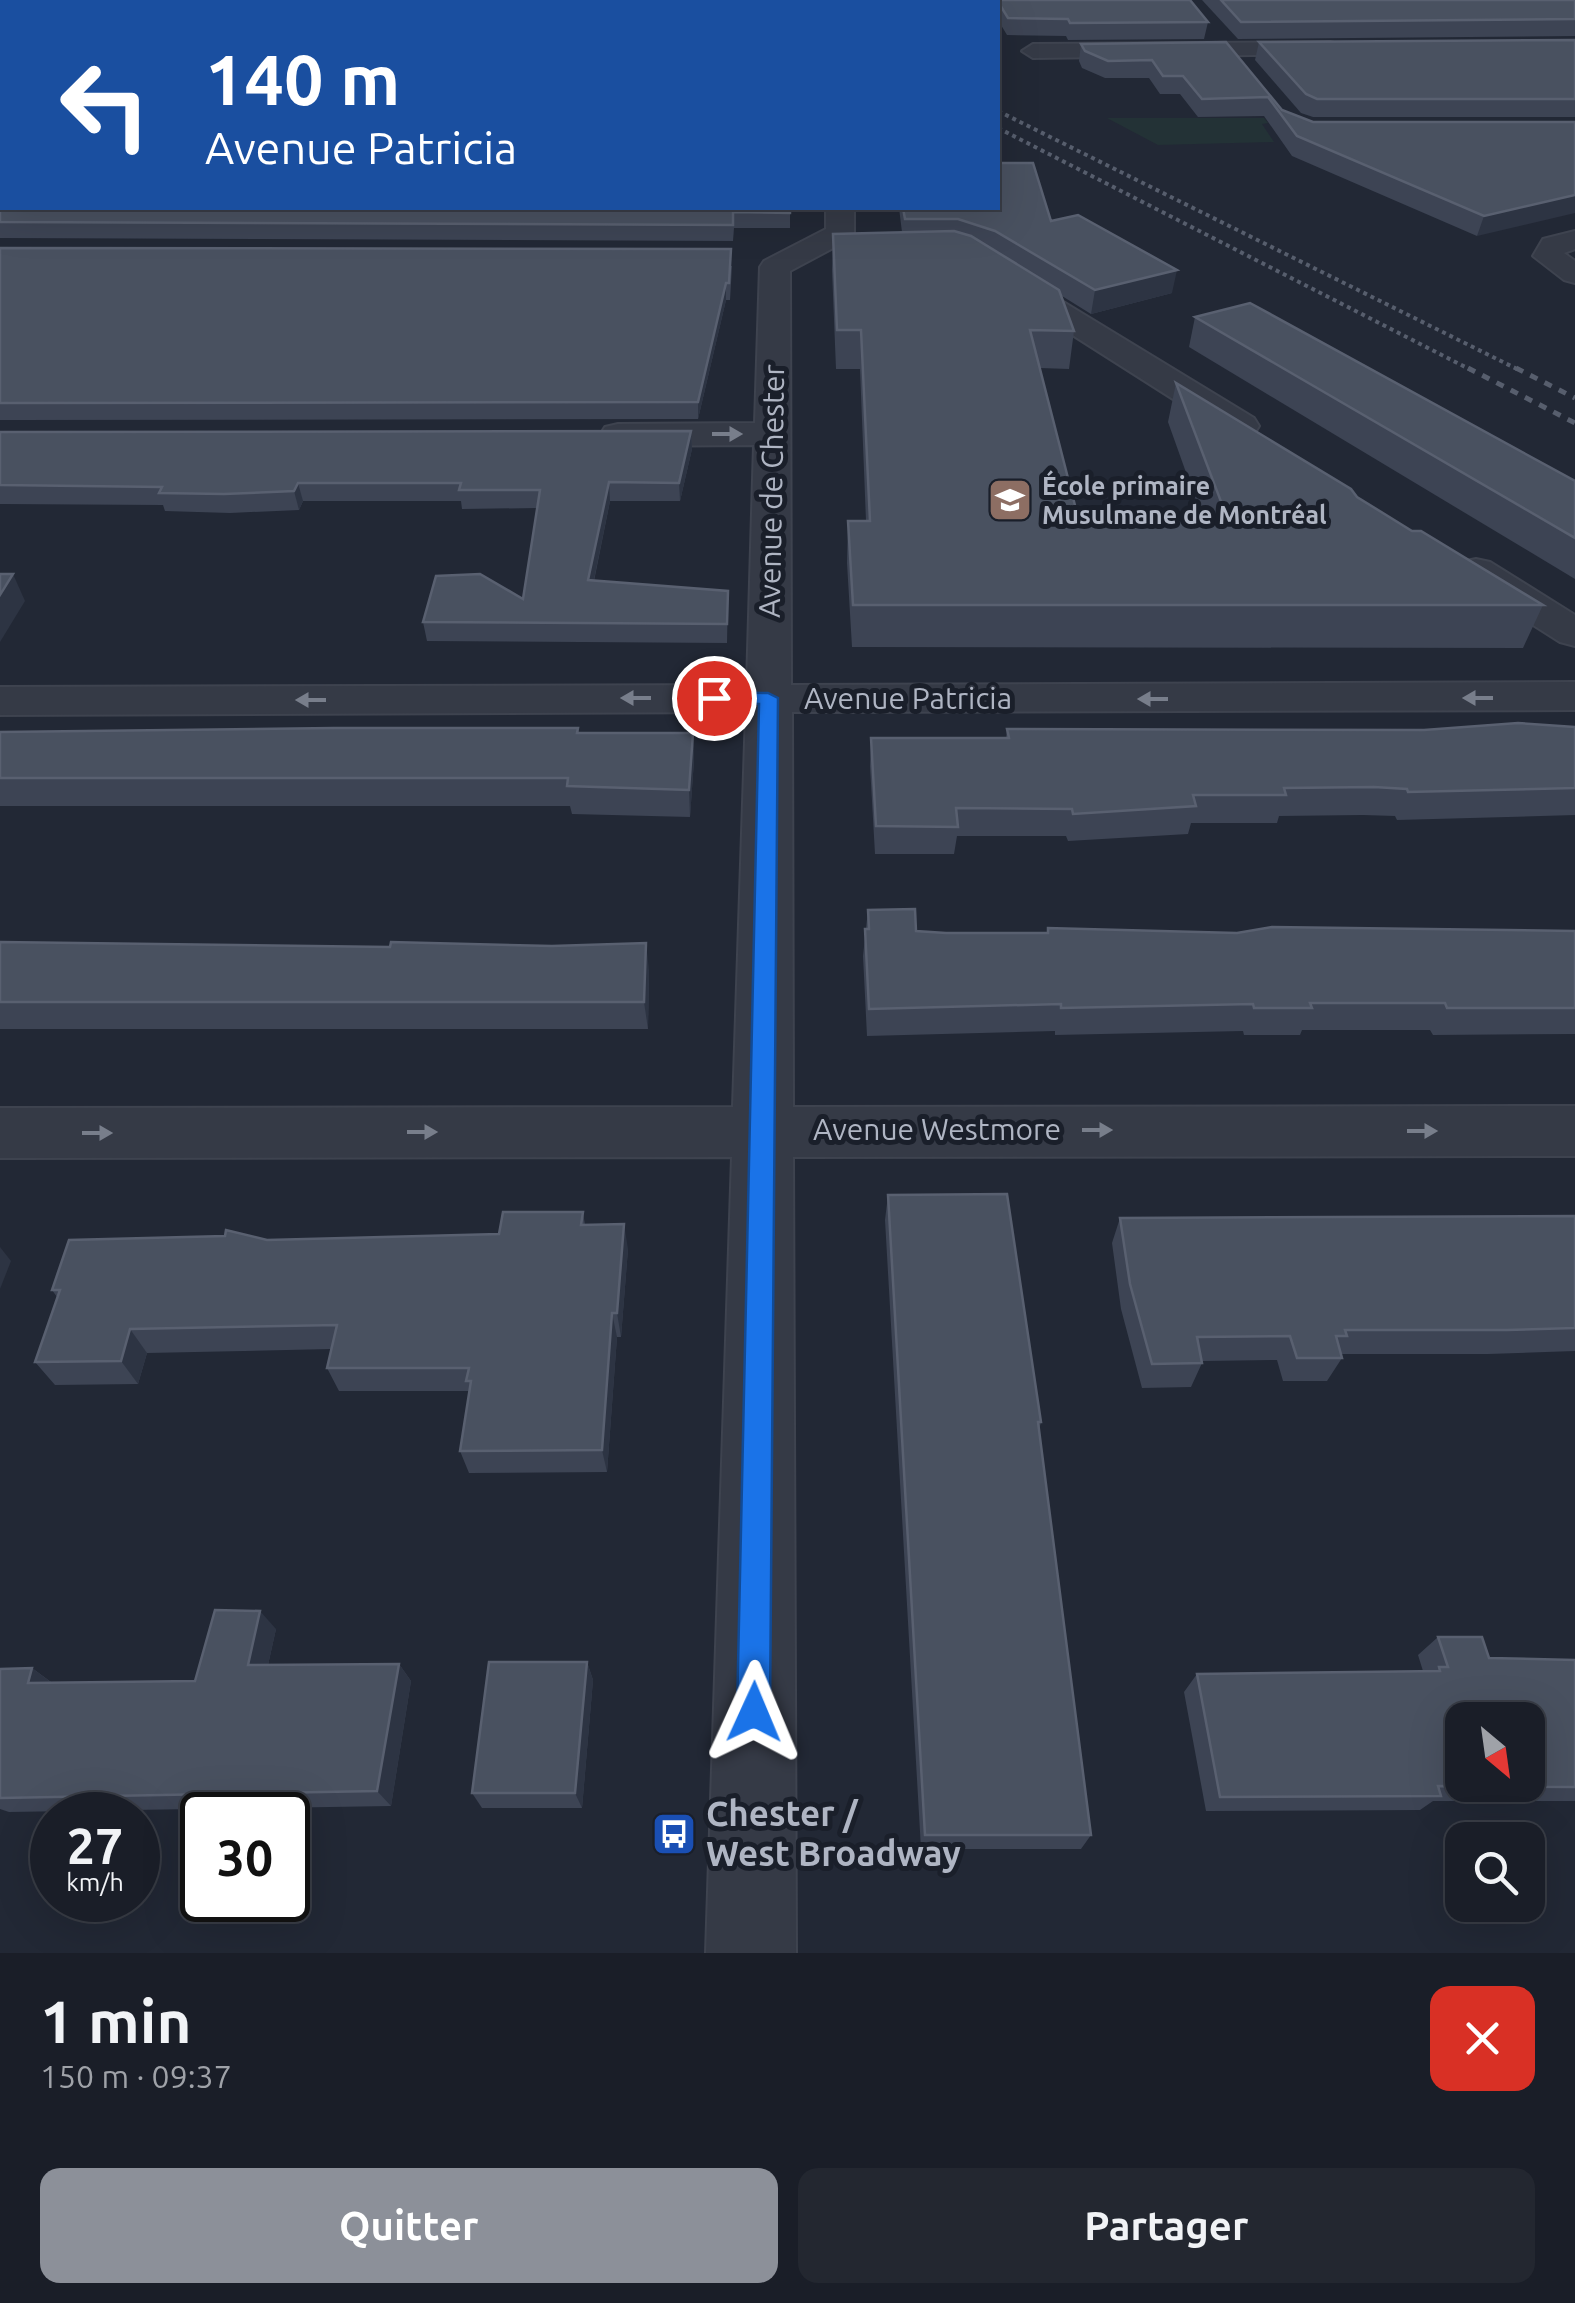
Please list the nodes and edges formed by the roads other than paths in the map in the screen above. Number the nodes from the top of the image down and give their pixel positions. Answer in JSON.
{"nodes":[{"id":1,"x":1209,"y":25,"type":"edge"},
{"id":2,"x":1345,"y":48,"type":"edge"},
{"id":3,"x":1230,"y":49,"type":"junction"},
{"id":4,"x":1033,"y":51,"type":"dead end"},
{"id":5,"x":1253,"y":78,"type":"edge"},
{"id":6,"x":840,"y":210,"type":"edge"},
{"id":7,"x":1575,"y":240,"type":"edge"},
{"id":8,"x":862,"y":250,"type":"edge"},
{"id":9,"x":756,"y":251,"type":"dead end"},
{"id":10,"x":809,"y":251,"type":"junction"},
{"id":11,"x":980,"y":263,"type":"edge"},
{"id":12,"x":1575,"y":274,"type":"edge"},
{"id":13,"x":772,"y":434,"type":"junction"},
{"id":14,"x":586,"y":435,"type":"edge"},
{"id":15,"x":1277,"y":448,"type":"edge"},
{"id":16,"x":1455,"y":558,"type":"edge"},
{"id":17,"x":1575,"y":633,"type":"edge"},
{"id":18,"x":1575,"y":696,"type":"edge"},
{"id":19,"x":768,"y":698,"type":"junction"},
{"id":20,"x":0,"y":701,"type":"edge"},
{"id":21,"x":764,"y":1130,"type":"junction"},
{"id":22,"x":1575,"y":1131,"type":"edge"},
{"id":23,"x":0,"y":1133,"type":"edge"},
{"id":24,"x":751,"y":1953,"type":"edge"}],
"edges":[{"from":1,"to":3,"type":"street"},
{"from":2,"to":3,"type":"street"},
{"from":3,"to":4,"type":"street"},
{"from":3,"to":5,"type":"street"},
{"from":6,"to":10,"type":"street","name":"Avenue de Chester"},
{"from":7,"to":12,"type":"street"},
{"from":8,"to":10,"type":"street"},
{"from":9,"to":10,"type":"street"},
{"from":10,"to":13,"type":"street","name":"Avenue de Chester"},
{"from":11,"to":15,"type":"street"},
{"from":14,"to":13,"type":"street","one_way":true},
{"from":13,"to":19,"type":"street","name":"Avenue de Chester"},
{"from":16,"to":17,"type":"street"},
{"from":18,"to":19,"type":"street","name":"Avenue Patricia","one_way":true},
{"from":19,"to":20,"type":"street","name":"Avenue Patricia","one_way":true},
{"from":19,"to":21,"type":"street","name":"Avenue de Chester"},
{"from":21,"to":22,"type":"street","name":"Avenue Westmore","one_way":true},
{"from":23,"to":21,"type":"street","name":"Avenue Westmore","one_way":true},
{"from":21,"to":24,"type":"street","name":"Avenue de Chester"}]}
